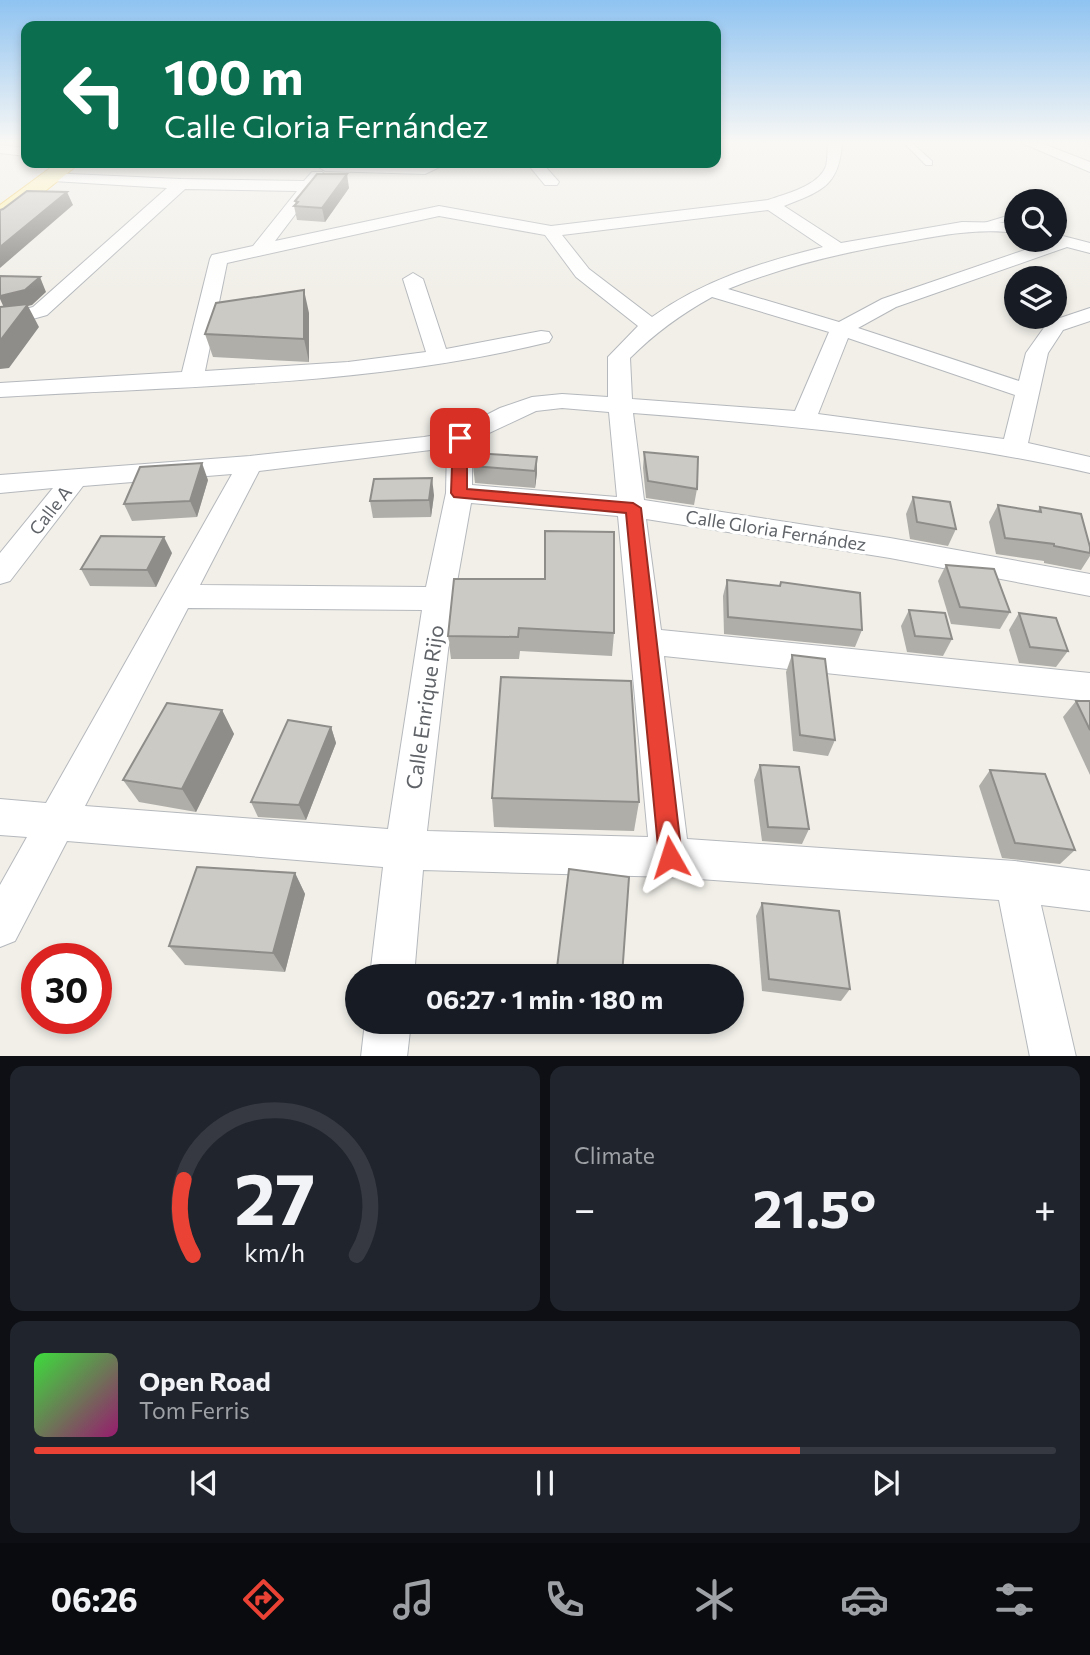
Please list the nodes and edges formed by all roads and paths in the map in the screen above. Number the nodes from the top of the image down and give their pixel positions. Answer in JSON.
{"nodes":[{"id":1,"x":31,"y":192,"type":"edge"},
{"id":2,"x":172,"y":192,"type":"edge"},
{"id":3,"x":303,"y":192,"type":"edge"},
{"id":4,"x":426,"y":192,"type":"edge"},
{"id":5,"x":804,"y":192,"type":"edge"},
{"id":6,"x":771,"y":205,"type":"junction"},
{"id":7,"x":426,"y":213,"type":"junction"},
{"id":8,"x":0,"y":216,"type":"edge"},
{"id":9,"x":1004,"y":219,"type":"edge"},
{"id":10,"x":988,"y":223,"type":"junction"},
{"id":11,"x":1004,"y":226,"type":"edge"},
{"id":12,"x":551,"y":231,"type":"junction"},
{"id":13,"x":1067,"y":243,"type":"edge"},
{"id":14,"x":261,"y":248,"type":"junction"},
{"id":15,"x":837,"y":248,"type":"junction"},
{"id":16,"x":1090,"y":248,"type":"edge"},
{"id":17,"x":1030,"y":252,"type":"edge"},
{"id":18,"x":413,"y":279,"type":"dead end"},
{"id":19,"x":710,"y":289,"type":"junction"},
{"id":20,"x":1090,"y":314,"type":"edge"},
{"id":21,"x":0,"y":322,"type":"edge"},
{"id":22,"x":1067,"y":322,"type":"edge"},
{"id":23,"x":650,"y":325,"type":"junction"},
{"id":24,"x":841,"y":329,"type":"junction"},
{"id":25,"x":1053,"y":329,"type":"edge"},
{"id":26,"x":1063,"y":329,"type":"edge"},
{"id":27,"x":541,"y":337,"type":"dead end"},
{"id":28,"x":1090,"y":339,"type":"edge"},
{"id":29,"x":438,"y":357,"type":"junction"},
{"id":30,"x":192,"y":379,"type":"junction"},
{"id":31,"x":0,"y":390,"type":"edge"},
{"id":32,"x":1029,"y":392,"type":"junction"},
{"id":33,"x":620,"y":406,"type":"junction"},
{"id":34,"x":804,"y":419,"type":"junction"},
{"id":35,"x":460,"y":438,"type":"junction"},
{"id":36,"x":1014,"y":447,"type":"junction"},
{"id":37,"x":250,"y":464,"type":"junction"},
{"id":38,"x":1090,"y":465,"type":"edge"},
{"id":39,"x":74,"y":480,"type":"junction"},
{"id":40,"x":0,"y":484,"type":"edge"},
{"id":41,"x":459,"y":493,"type":"junction"},
{"id":42,"x":633,"y":508,"type":"junction"},
{"id":43,"x":0,"y":573,"type":"edge"},
{"id":44,"x":1090,"y":585,"type":"edge"},
{"id":45,"x":179,"y":596,"type":"junction"},
{"id":46,"x":439,"y":599,"type":"junction"},
{"id":47,"x":647,"y":641,"type":"junction"},
{"id":48,"x":1090,"y":687,"type":"edge"},
{"id":49,"x":0,"y":817,"type":"edge"},
{"id":50,"x":56,"y":820,"type":"junction"},
{"id":51,"x":405,"y":850,"type":"junction"},
{"id":52,"x":670,"y":857,"type":"junction"},
{"id":53,"x":1015,"y":881,"type":"junction"},
{"id":54,"x":1090,"y":891,"type":"edge"},
{"id":55,"x":0,"y":926,"type":"edge"},
{"id":56,"x":393,"y":964,"type":"edge"},
{"id":57,"x":387,"y":1034,"type":"edge"},
{"id":58,"x":384,"y":1056,"type":"edge"},
{"id":59,"x":1053,"y":1056,"type":"edge"}],
"edges":[{"from":1,"to":8,"type":"main road"},
{"from":2,"to":21,"type":"street"},
{"from":3,"to":14,"type":"street"},
{"from":4,"to":7,"type":"street"},
{"from":5,"to":6,"type":"street"},
{"from":6,"to":12,"type":"street"},
{"from":6,"to":15,"type":"street"},
{"from":7,"to":12,"type":"street"},
{"from":7,"to":14,"type":"street"},
{"from":9,"to":10,"type":"lane"},
{"from":10,"to":11,"type":"street"},
{"from":10,"to":15,"type":"street"},
{"from":12,"to":23,"type":"street"},
{"from":13,"to":16,"type":"street"},
{"from":14,"to":30,"type":"street"},
{"from":15,"to":19,"type":"street"},
{"from":17,"to":24,"type":"street"},
{"from":18,"to":29,"type":"street"},
{"from":19,"to":23,"type":"street"},
{"from":19,"to":24,"type":"street"},
{"from":20,"to":22,"type":"street"},
{"from":23,"to":33,"type":"street"},
{"from":24,"to":32,"type":"street"},
{"from":24,"to":34,"type":"street"},
{"from":25,"to":32,"type":"street"},
{"from":26,"to":28,"type":"street"},
{"from":27,"to":29,"type":"street"},
{"from":29,"to":30,"type":"street"},
{"from":30,"to":31,"type":"street"},
{"from":32,"to":36,"type":"street"},
{"from":33,"to":34,"type":"street"},
{"from":33,"to":35,"type":"street"},
{"from":33,"to":42,"type":"street"},
{"from":34,"to":36,"type":"street"},
{"from":35,"to":37,"type":"street"},
{"from":35,"to":41,"type":"street","name":"Calle Enrique Rijo"},
{"from":36,"to":38,"type":"street"},
{"from":37,"to":39,"type":"street"},
{"from":37,"to":45,"type":"street"},
{"from":39,"to":40,"type":"street"},
{"from":39,"to":43,"type":"street","name":"Calle A"},
{"from":41,"to":42,"type":"street","name":"Calle Gloria Fernández"},
{"from":41,"to":46,"type":"street","name":"Calle Enrique Rijo"},
{"from":42,"to":44,"type":"street","name":"Calle Gloria Fernández"},
{"from":42,"to":47,"type":"street"},
{"from":45,"to":46,"type":"street"},
{"from":45,"to":50,"type":"street"},
{"from":46,"to":51,"type":"street","name":"Calle Enrique Rijo"},
{"from":47,"to":48,"type":"street"},
{"from":47,"to":52,"type":"street"},
{"from":49,"to":50,"type":"street"},
{"from":50,"to":51,"type":"street"},
{"from":50,"to":55,"type":"street"},
{"from":51,"to":52,"type":"street"},
{"from":51,"to":56,"type":"street","name":"Calle Enrique Rijo"},
{"from":52,"to":53,"type":"street"},
{"from":53,"to":54,"type":"street"},
{"from":53,"to":59,"type":"street"},
{"from":57,"to":58,"type":"street"}]}
